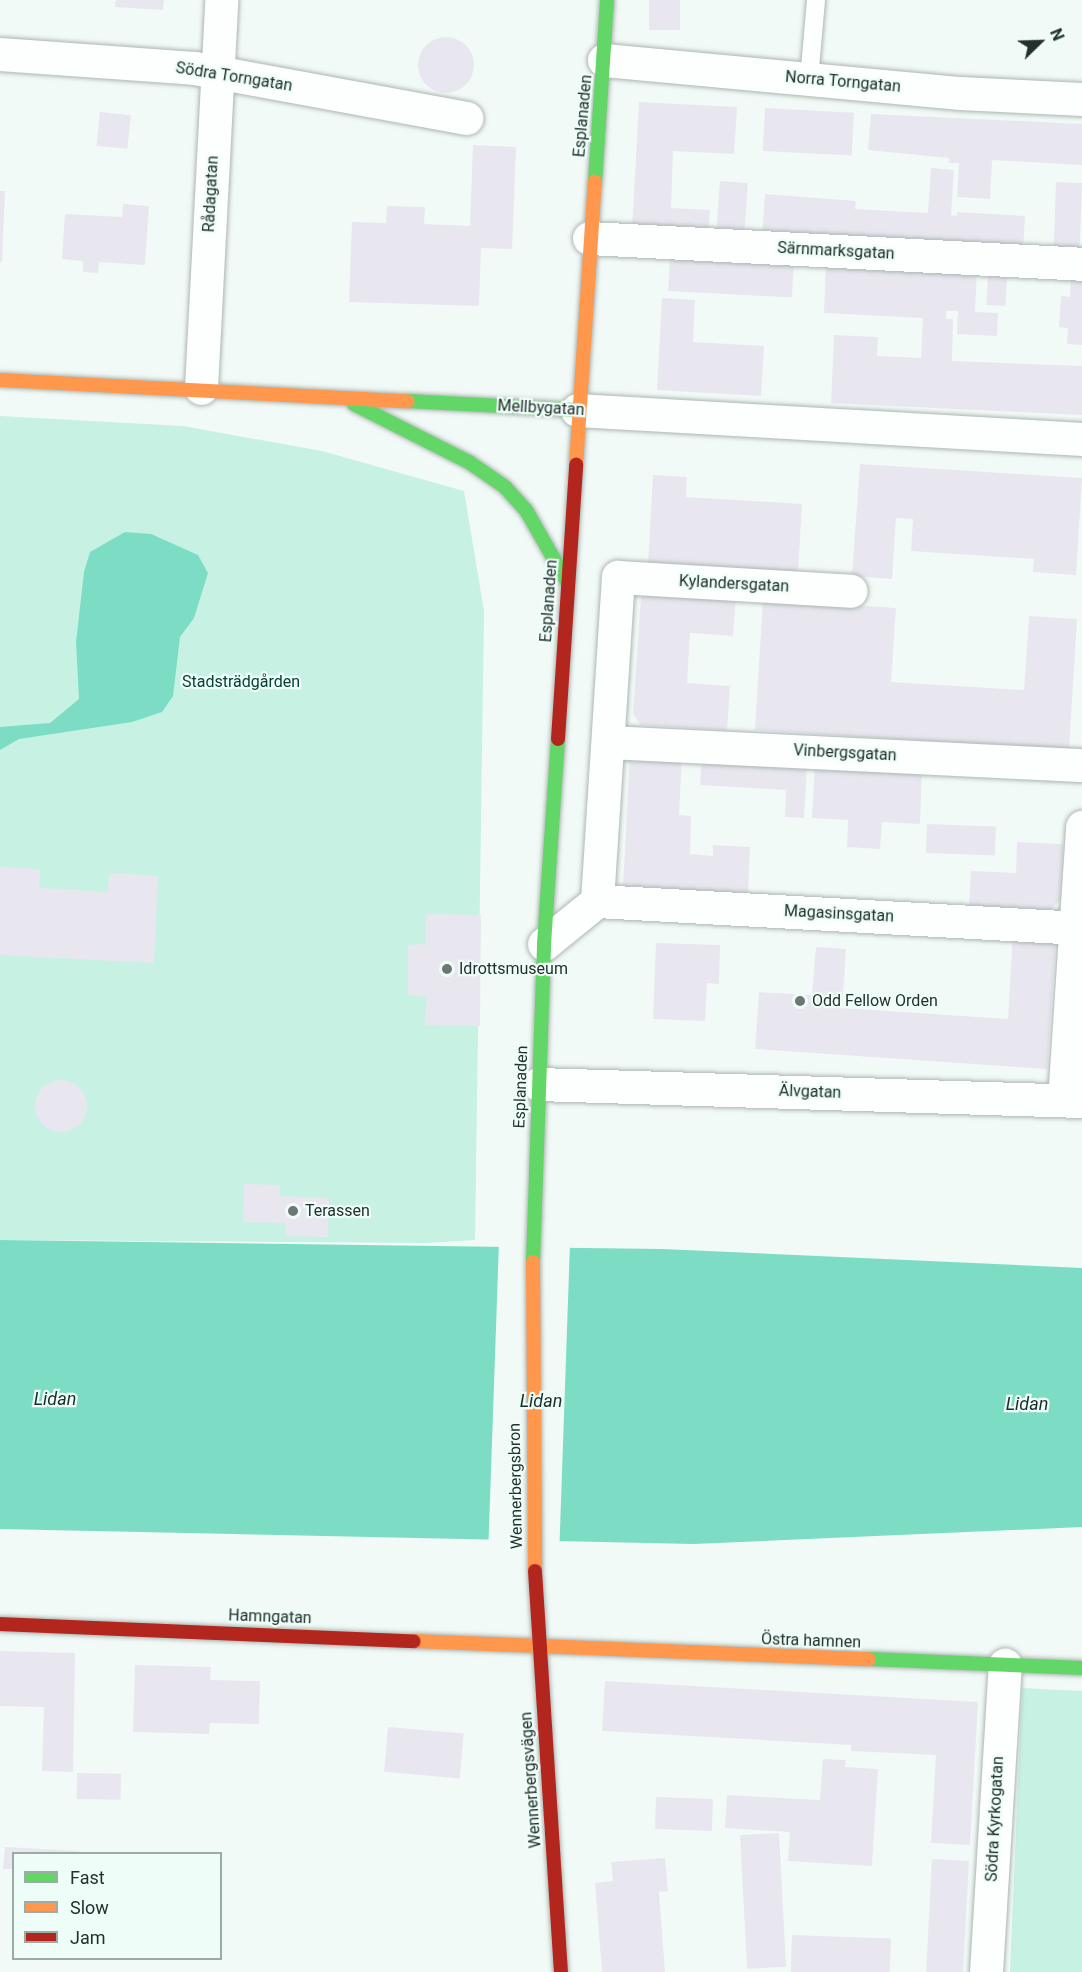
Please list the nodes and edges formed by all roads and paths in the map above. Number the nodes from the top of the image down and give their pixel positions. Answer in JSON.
{"nodes":[{"id":1,"x":221,"y":0,"type":"edge"},
{"id":2,"x":606,"y":0,"type":"edge"},
{"id":3,"x":816,"y":0,"type":"edge"},
{"id":4,"x":0,"y":54,"type":"edge"},
{"id":5,"x":604,"y":60,"type":"junction"},
{"id":6,"x":217,"y":73,"type":"junction"},
{"id":7,"x":809,"y":79,"type":"junction"},
{"id":8,"x":1082,"y":99,"type":"edge"},
{"id":9,"x":466,"y":118,"type":"dead end"},
{"id":10,"x":590,"y":237,"type":"junction"},
{"id":11,"x":1082,"y":264,"type":"edge"},
{"id":12,"x":0,"y":380,"type":"edge"},
{"id":13,"x":201,"y":388,"type":"junction"},
{"id":14,"x":339,"y":397,"type":"junction"},
{"id":15,"x":577,"y":410,"type":"junction"},
{"id":16,"x":1082,"y":439,"type":"edge"},
{"id":17,"x":567,"y":582,"type":"junction"},
{"id":18,"x":851,"y":591,"type":"dead end"},
{"id":19,"x":609,"y":742,"type":"junction"},
{"id":20,"x":1082,"y":765,"type":"edge"},
{"id":21,"x":1082,"y":827,"type":"edge"},
{"id":22,"x":597,"y":901,"type":"junction"},
{"id":23,"x":1080,"y":928,"type":"edge"},
{"id":24,"x":543,"y":944,"type":"junction"},
{"id":25,"x":538,"y":1084,"type":"junction"},
{"id":26,"x":1073,"y":1100,"type":"edge"},
{"id":27,"x":534,"y":1205,"type":"joint"},
{"id":28,"x":535,"y":1586,"type":"joint"},
{"id":29,"x":0,"y":1624,"type":"edge"},
{"id":30,"x":539,"y":1646,"type":"junction"},
{"id":31,"x":1005,"y":1665,"type":"junction"},
{"id":32,"x":1082,"y":1668,"type":"edge"},
{"id":33,"x":561,"y":1972,"type":"edge"},
{"id":34,"x":986,"y":1972,"type":"edge"}],
"edges":[{"from":1,"to":6,"type":"street","name":"Rådagatan"},
{"from":2,"to":5,"type":"main road","name":"Esplanaden"},
{"from":3,"to":7,"type":"lane"},
{"from":4,"to":6,"type":"street","name":"Södra Torngatan"},
{"from":5,"to":7,"type":"street","name":"Norra Torngatan"},
{"from":5,"to":10,"type":"main road","name":"Esplanaden"},
{"from":6,"to":9,"type":"street","name":"Södra Torngatan"},
{"from":6,"to":13,"type":"street","name":"Rådagatan"},
{"from":7,"to":8,"type":"street","name":"Norra Torngatan"},
{"from":10,"to":11,"type":"street","name":"Särnmarksgatan"},
{"from":10,"to":15,"type":"main road","name":"Esplanaden"},
{"from":12,"to":13,"type":"main road","name":"Mellbygatan"},
{"from":13,"to":14,"type":"main road","name":"Mellbygatan"},
{"from":14,"to":15,"type":"main road","name":"Mellbygatan"},
{"from":14,"to":17,"type":"main road"},
{"from":15,"to":16,"type":"street","name":"Mellbygatan"},
{"from":15,"to":17,"type":"main road","name":"Esplanaden"},
{"from":17,"to":24,"type":"main road","name":"Esplanaden"},
{"from":18,"to":19,"type":"street","name":"Kylandersgatan"},
{"from":19,"to":20,"type":"street","name":"Vinbergsgatan"},
{"from":19,"to":22,"type":"street"},
{"from":21,"to":23,"type":"street"},
{"from":22,"to":23,"type":"street","name":"Magasinsgatan"},
{"from":22,"to":24,"type":"street"},
{"from":23,"to":26,"type":"street"},
{"from":24,"to":25,"type":"main road","name":"Esplanaden"},
{"from":25,"to":26,"type":"street","name":"Älvgatan"},
{"from":25,"to":27,"type":"main road","name":"Esplanaden"},
{"from":27,"to":28,"type":"main road","name":"Wennerbergsbron"},
{"from":28,"to":30,"type":"main road","name":"Wennerbergsvägen"},
{"from":29,"to":30,"type":"main road","name":"Hamngatan"},
{"from":30,"to":31,"type":"main road","name":"Östra hamnen"},
{"from":30,"to":33,"type":"main road","name":"Wennerbergsvägen"},
{"from":31,"to":32,"type":"main road","name":"Östra hamnen"},
{"from":31,"to":34,"type":"street","name":"Södra Kyrkogatan"}]}
